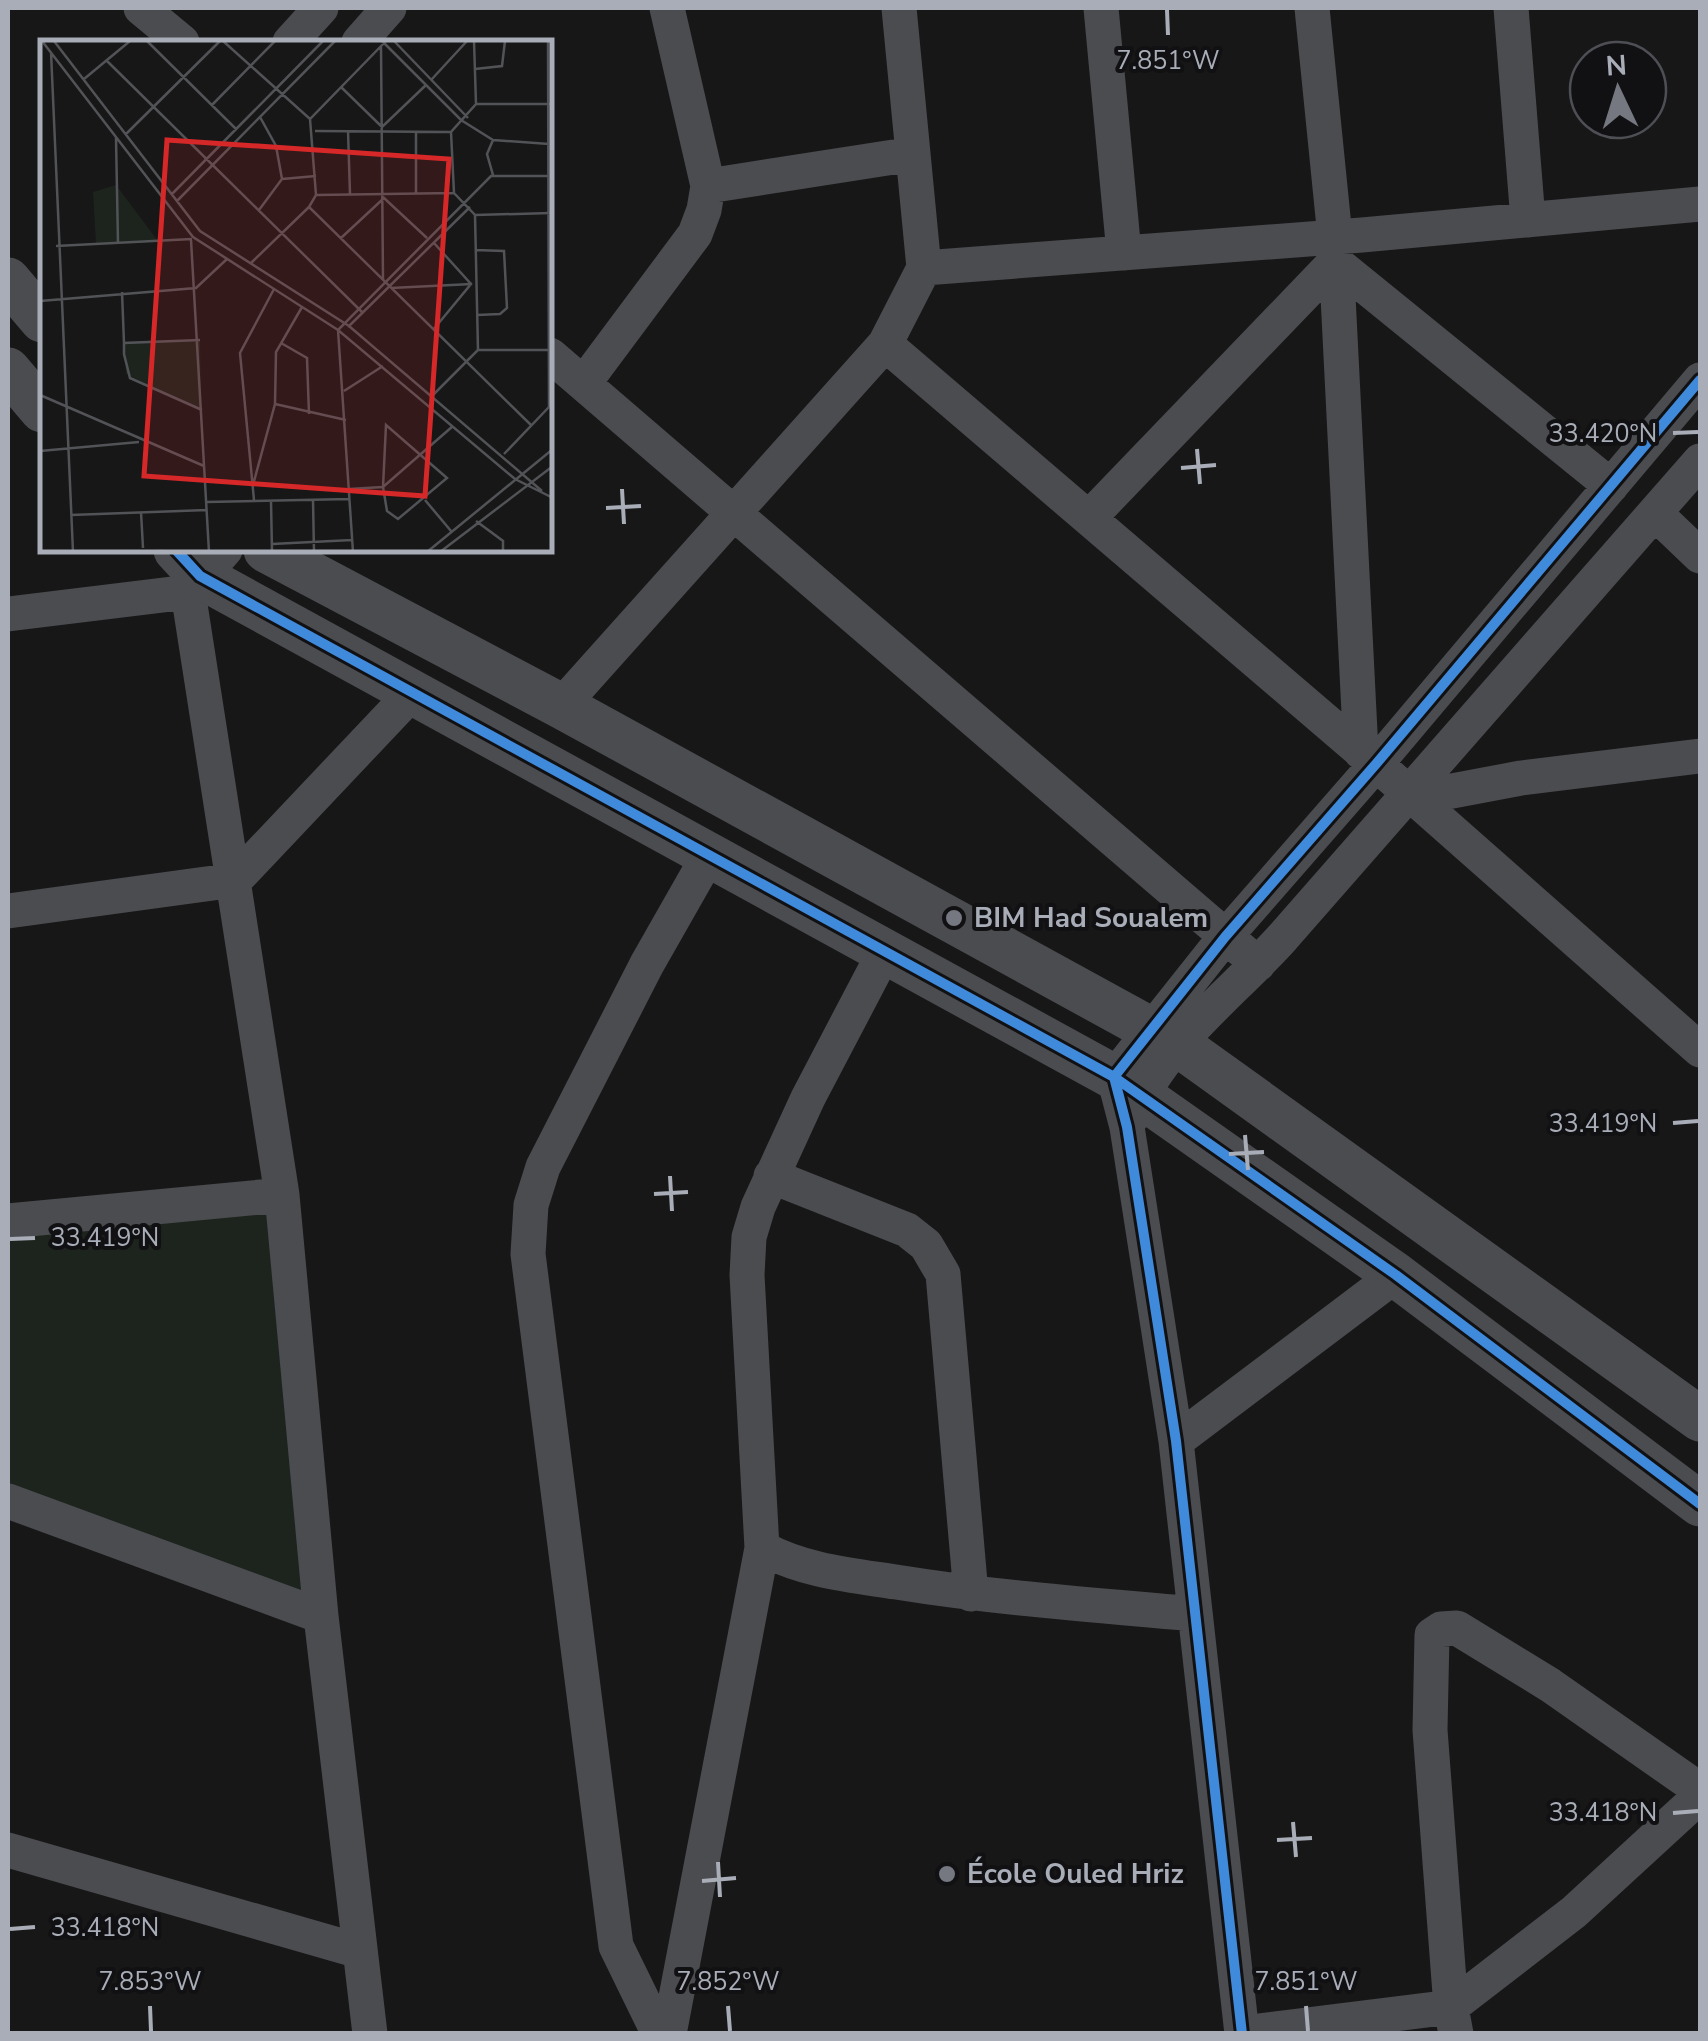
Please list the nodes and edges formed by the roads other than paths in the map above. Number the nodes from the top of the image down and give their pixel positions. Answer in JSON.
{"nodes":[{"id":1,"x":141,"y":8,"type":"edge"},
{"id":2,"x":322,"y":8,"type":"edge"},
{"id":3,"x":389,"y":8,"type":"edge"},
{"id":4,"x":668,"y":8,"type":"edge"},
{"id":5,"x":899,"y":8,"type":"edge"},
{"id":6,"x":1100,"y":8,"type":"edge"},
{"id":7,"x":1312,"y":8,"type":"edge"},
{"id":8,"x":1511,"y":8,"type":"edge"},
{"id":9,"x":180,"y":40,"type":"edge"},
{"id":10,"x":292,"y":40,"type":"edge"},
{"id":11,"x":361,"y":40,"type":"edge"},
{"id":12,"x":913,"y":154,"type":"junction"},
{"id":13,"x":708,"y":186,"type":"junction"},
{"id":14,"x":1700,"y":204,"type":"edge"},
{"id":15,"x":1528,"y":220,"type":"junction"},
{"id":16,"x":1334,"y":250,"type":"junction"},
{"id":17,"x":1124,"y":253,"type":"junction"},
{"id":18,"x":924,"y":268,"type":"junction"},
{"id":19,"x":8,"y":280,"type":"edge"},
{"id":20,"x":40,"y":318,"type":"edge"},
{"id":21,"x":885,"y":344,"type":"junction"},
{"id":22,"x":552,"y":357,"type":"edge"},
{"id":23,"x":8,"y":370,"type":"edge"},
{"id":24,"x":1700,"y":380,"type":"edge"},
{"id":25,"x":584,"y":383,"type":"junction"},
{"id":26,"x":40,"y":408,"type":"edge"},
{"id":27,"x":1700,"y":461,"type":"edge"},
{"id":28,"x":1611,"y":486,"type":"junction"},
{"id":29,"x":1655,"y":512,"type":"junction"},
{"id":30,"x":737,"y":513,"type":"junction"},
{"id":31,"x":1089,"y":518,"type":"junction"},
{"id":32,"x":270,"y":552,"type":"edge"},
{"id":33,"x":1700,"y":556,"type":"edge"},
{"id":34,"x":197,"y":567,"type":"edge"},
{"id":35,"x":8,"y":614,"type":"edge"},
{"id":36,"x":412,"y":692,"type":"junction"},
{"id":37,"x":561,"y":706,"type":"junction"},
{"id":38,"x":1700,"y":756,"type":"edge"},
{"id":39,"x":1369,"y":758,"type":"junction"},
{"id":40,"x":1412,"y":796,"type":"junction"},
{"id":41,"x":709,"y":855,"type":"junction"},
{"id":42,"x":235,"y":880,"type":"junction"},
{"id":43,"x":8,"y":911,"type":"edge"},
{"id":44,"x":1225,"y":937,"type":"junction"},
{"id":45,"x":886,"y":950,"type":"junction"},
{"id":46,"x":1258,"y":964,"type":"junction"},
{"id":47,"x":1696,"y":1035,"type":"edge"},
{"id":48,"x":1164,"y":1038,"type":"junction"},
{"id":49,"x":1127,"y":1100,"type":"junction"},
{"id":50,"x":771,"y":1176,"type":"junction"},
{"id":51,"x":282,"y":1196,"type":"junction"},
{"id":52,"x":8,"y":1221,"type":"edge"},
{"id":53,"x":1396,"y":1275,"type":"junction"},
{"id":54,"x":1700,"y":1419,"type":"edge"},
{"id":55,"x":1176,"y":1440,"type":"junction"},
{"id":56,"x":8,"y":1502,"type":"edge"},
{"id":57,"x":1700,"y":1504,"type":"edge"},
{"id":58,"x":762,"y":1548,"type":"junction"},
{"id":59,"x":971,"y":1594,"type":"junction"},
{"id":60,"x":1195,"y":1614,"type":"junction"},
{"id":61,"x":321,"y":1616,"type":"junction"},
{"id":62,"x":1700,"y":1793,"type":"edge"},
{"id":63,"x":8,"y":1850,"type":"edge"},
{"id":64,"x":359,"y":1952,"type":"junction"},
{"id":65,"x":1454,"y":2020,"type":"edge"},
{"id":66,"x":1242,"y":2033,"type":"edge"},
{"id":67,"x":370,"y":2034,"type":"edge"},
{"id":68,"x":658,"y":2034,"type":"edge"},
{"id":69,"x":670,"y":2034,"type":"edge"}],
"edges":[{"from":1,"to":9,"type":"street"},
{"from":2,"to":10,"type":"street"},
{"from":3,"to":11,"type":"street"},
{"from":4,"to":13,"type":"street"},
{"from":5,"to":12,"type":"street"},
{"from":6,"to":17,"type":"street"},
{"from":7,"to":16,"type":"street"},
{"from":8,"to":15,"type":"street"},
{"from":12,"to":13,"type":"street"},
{"from":12,"to":18,"type":"street"},
{"from":13,"to":25,"type":"street"},
{"from":14,"to":15,"type":"street"},
{"from":15,"to":16,"type":"street"},
{"from":16,"to":17,"type":"street"},
{"from":16,"to":28,"type":"street"},
{"from":16,"to":31,"type":"street"},
{"from":16,"to":39,"type":"street"},
{"from":17,"to":18,"type":"street"},
{"from":18,"to":21,"type":"street"},
{"from":19,"to":20,"type":"street"},
{"from":21,"to":30,"type":"street"},
{"from":21,"to":31,"type":"street"},
{"from":22,"to":25,"type":"street"},
{"from":23,"to":26,"type":"street"},
{"from":24,"to":28,"type":"street"},
{"from":25,"to":30,"type":"street"},
{"from":27,"to":29,"type":"street"},
{"from":28,"to":39,"type":"street"},
{"from":29,"to":33,"type":"street"},
{"from":29,"to":40,"type":"street"},
{"from":30,"to":37,"type":"street"},
{"from":30,"to":44,"type":"street"},
{"from":31,"to":39,"type":"street"},
{"from":32,"to":37,"type":"street"},
{"from":34,"to":35,"type":"street"},
{"from":34,"to":36,"type":"street"},
{"from":34,"to":42,"type":"street"},
{"from":36,"to":41,"type":"street"},
{"from":36,"to":42,"type":"street"},
{"from":37,"to":48,"type":"street"},
{"from":38,"to":40,"type":"street"},
{"from":39,"to":40,"type":"street"},
{"from":39,"to":44,"type":"street"},
{"from":40,"to":46,"type":"street"},
{"from":40,"to":47,"type":"street"},
{"from":41,"to":45,"type":"street"},
{"from":41,"to":68,"type":"street"},
{"from":42,"to":43,"type":"street"},
{"from":42,"to":51,"type":"street"},
{"from":44,"to":46,"type":"street"},
{"from":44,"to":48,"type":"street"},
{"from":45,"to":49,"type":"street"},
{"from":45,"to":50,"type":"street"},
{"from":46,"to":48,"type":"street"},
{"from":48,"to":49,"type":"street"},
{"from":48,"to":54,"type":"street"},
{"from":49,"to":53,"type":"street"},
{"from":49,"to":55,"type":"street"},
{"from":50,"to":58,"type":"street"},
{"from":50,"to":59,"type":"street"},
{"from":51,"to":52,"type":"street"},
{"from":51,"to":61,"type":"street"},
{"from":53,"to":55,"type":"street"},
{"from":53,"to":57,"type":"street"},
{"from":55,"to":60,"type":"street"},
{"from":56,"to":61,"type":"street"},
{"from":58,"to":59,"type":"street"},
{"from":58,"to":69,"type":"street"},
{"from":59,"to":60,"type":"street"},
{"from":60,"to":66,"type":"street"},
{"from":61,"to":64,"type":"street"},
{"from":62,"to":65,"type":"street"},
{"from":62,"to":65,"type":"street"},
{"from":63,"to":64,"type":"street"},
{"from":64,"to":67,"type":"street"},
{"from":65,"to":66,"type":"street"}]}
